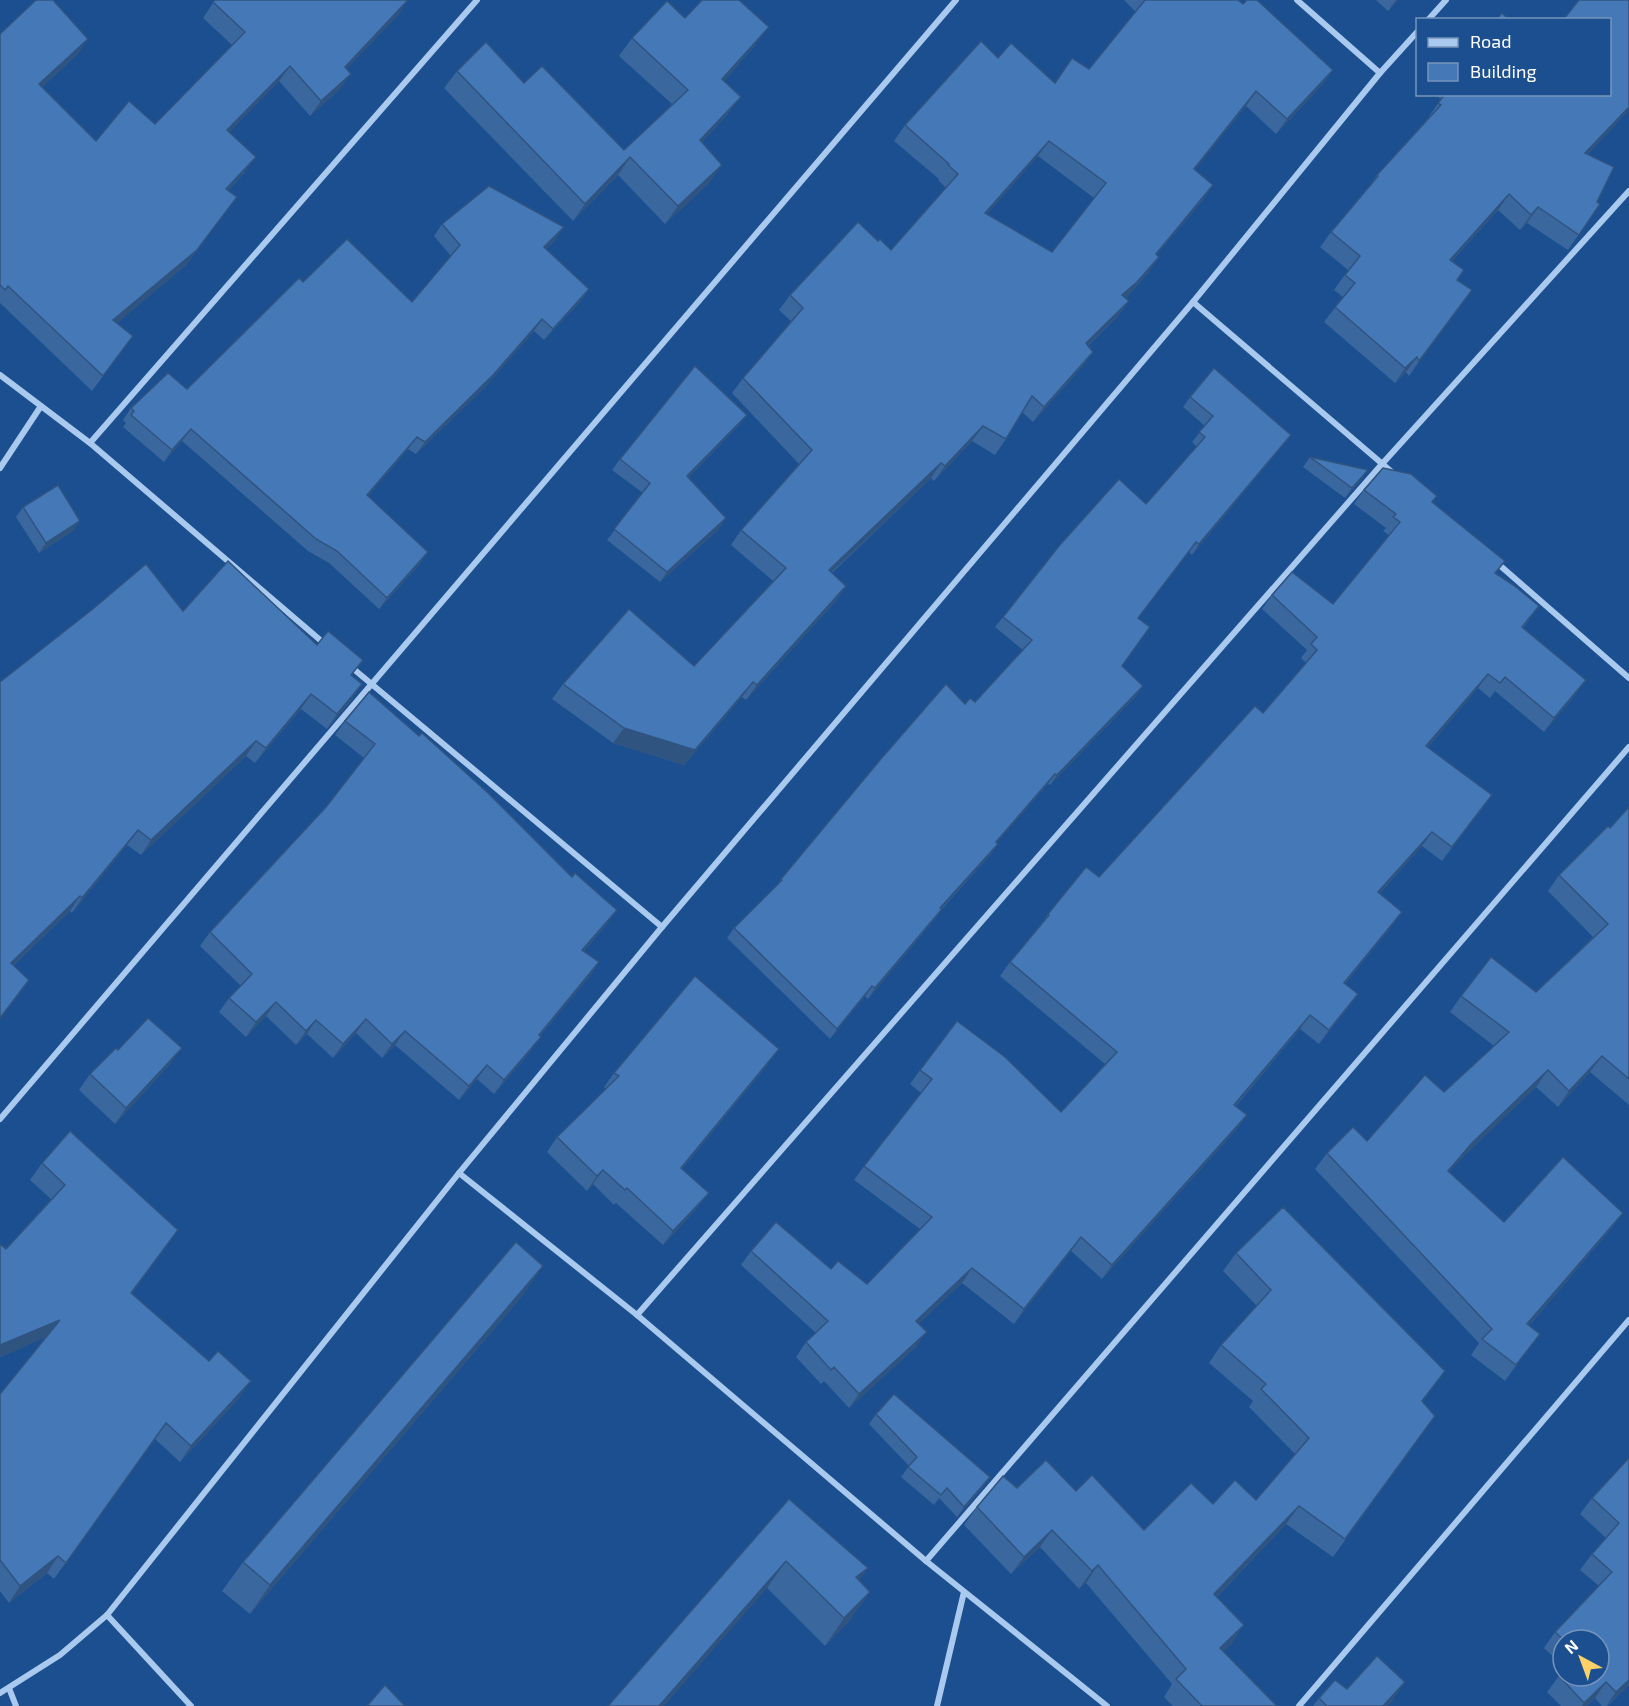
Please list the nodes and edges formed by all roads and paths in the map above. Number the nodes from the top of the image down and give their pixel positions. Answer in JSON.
{"nodes":[{"id":1,"x":477,"y":0,"type":"edge"},
{"id":2,"x":956,"y":0,"type":"edge"},
{"id":3,"x":1297,"y":0,"type":"edge"},
{"id":4,"x":1446,"y":0,"type":"edge"},
{"id":5,"x":1430,"y":18,"type":"edge"},
{"id":6,"x":1416,"y":34,"type":"edge"},
{"id":7,"x":1380,"y":73,"type":"junction"},
{"id":8,"x":1629,"y":191,"type":"edge"},
{"id":9,"x":1193,"y":302,"type":"junction"},
{"id":10,"x":0,"y":375,"type":"edge"},
{"id":11,"x":41,"y":406,"type":"junction"},
{"id":12,"x":90,"y":443,"type":"junction"},
{"id":13,"x":1382,"y":464,"type":"junction"},
{"id":14,"x":0,"y":468,"type":"edge"},
{"id":15,"x":1400,"y":479,"type":"edge"},
{"id":16,"x":1488,"y":555,"type":"edge"},
{"id":17,"x":329,"y":648,"type":"edge"},
{"id":18,"x":346,"y":663,"type":"edge"},
{"id":19,"x":1629,"y":678,"type":"edge"},
{"id":20,"x":372,"y":685,"type":"junction"},
{"id":21,"x":1629,"y":747,"type":"edge"},
{"id":22,"x":662,"y":927,"type":"junction"},
{"id":23,"x":0,"y":1119,"type":"edge"},
{"id":24,"x":459,"y":1173,"type":"junction"},
{"id":25,"x":637,"y":1315,"type":"junction"},
{"id":26,"x":1629,"y":1320,"type":"edge"},
{"id":27,"x":926,"y":1562,"type":"junction"},
{"id":28,"x":964,"y":1592,"type":"junction"},
{"id":29,"x":107,"y":1615,"type":"junction"},
{"id":30,"x":9,"y":1688,"type":"junction"},
{"id":31,"x":0,"y":1693,"type":"edge"},
{"id":32,"x":16,"y":1706,"type":"edge"},
{"id":33,"x":191,"y":1706,"type":"edge"},
{"id":34,"x":937,"y":1706,"type":"edge"},
{"id":35,"x":1107,"y":1706,"type":"edge"},
{"id":36,"x":1299,"y":1706,"type":"edge"}],
"edges":[{"from":1,"to":12,"type":"street"},
{"from":2,"to":20,"type":"street"},
{"from":3,"to":7,"type":"street"},
{"from":4,"to":5,"type":"street"},
{"from":6,"to":7,"type":"street"},
{"from":7,"to":9,"type":"street"},
{"from":8,"to":13,"type":"street"},
{"from":9,"to":13,"type":"street"},
{"from":9,"to":22,"type":"street"},
{"from":10,"to":11,"type":"street"},
{"from":11,"to":12,"type":"street"},
{"from":11,"to":14,"type":"street"},
{"from":12,"to":17,"type":"street"},
{"from":13,"to":15,"type":"street"},
{"from":13,"to":25,"type":"street"},
{"from":16,"to":19,"type":"street"},
{"from":18,"to":20,"type":"street"},
{"from":20,"to":22,"type":"street"},
{"from":20,"to":23,"type":"street"},
{"from":21,"to":27,"type":"street"},
{"from":22,"to":24,"type":"street"},
{"from":24,"to":25,"type":"street"},
{"from":24,"to":29,"type":"street"},
{"from":25,"to":27,"type":"street"},
{"from":26,"to":36,"type":"street"},
{"from":27,"to":28,"type":"street"},
{"from":28,"to":34,"type":"street"},
{"from":28,"to":35,"type":"street"},
{"from":29,"to":30,"type":"street"},
{"from":29,"to":33,"type":"street"},
{"from":30,"to":31,"type":"street"},
{"from":30,"to":32,"type":"street"}]}
